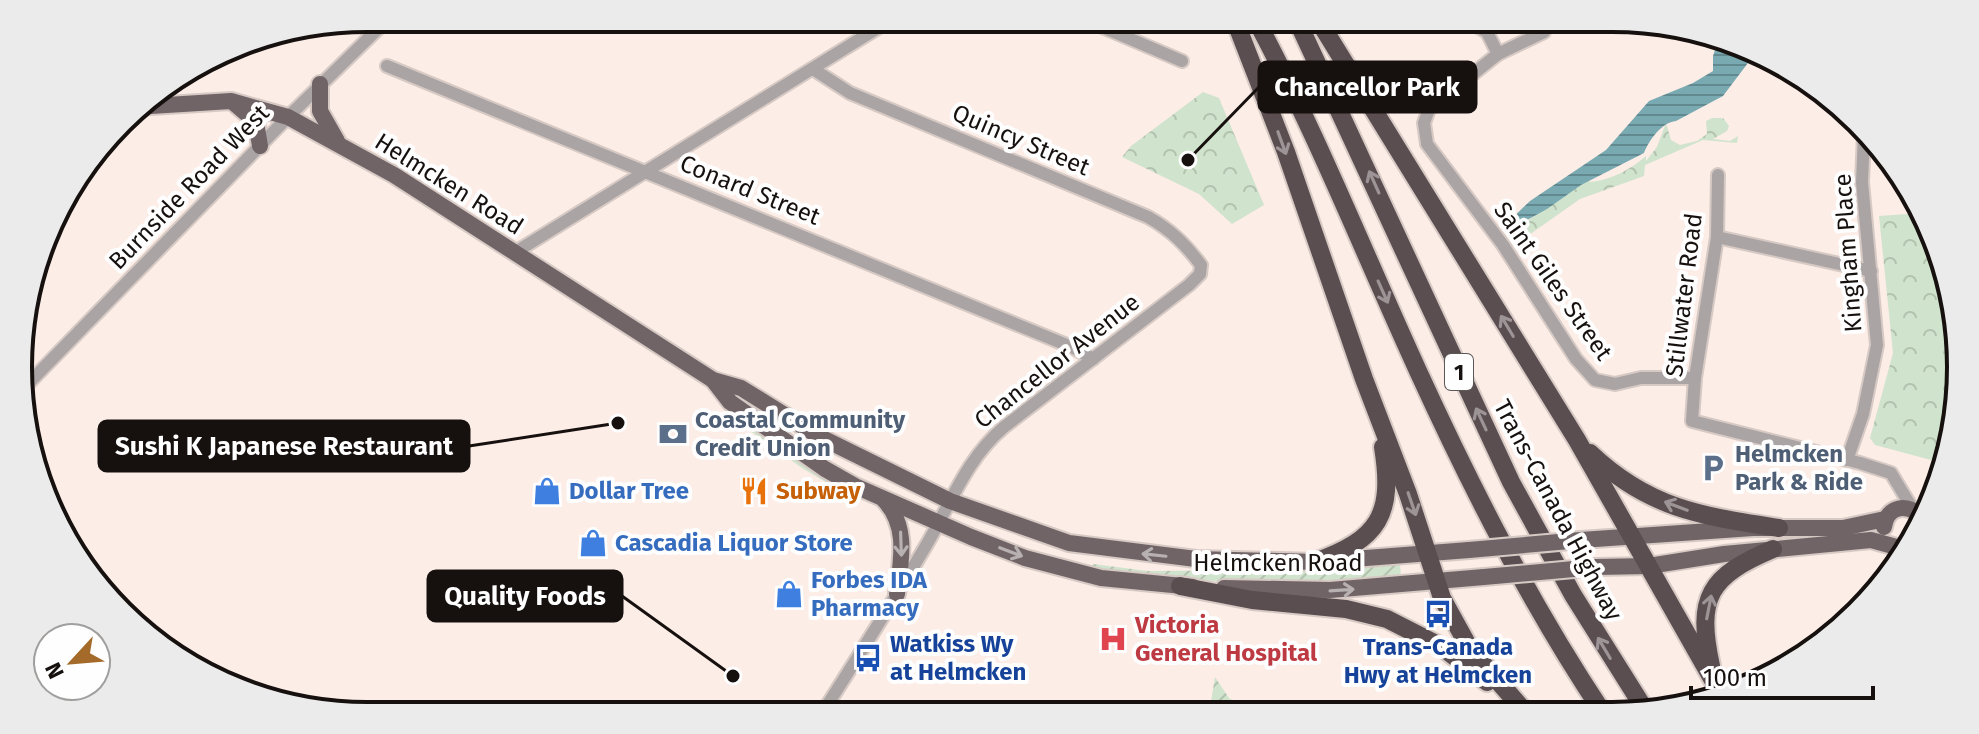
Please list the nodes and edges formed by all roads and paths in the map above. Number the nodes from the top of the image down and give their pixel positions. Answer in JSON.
{"nodes":[{"id":1,"x":374,"y":32,"type":"edge"},
{"id":2,"x":872,"y":32,"type":"edge"},
{"id":3,"x":1114,"y":32,"type":"edge"},
{"id":4,"x":1239,"y":32,"type":"edge"},
{"id":5,"x":1262,"y":32,"type":"edge"},
{"id":6,"x":1302,"y":32,"type":"edge"},
{"id":7,"x":1326,"y":32,"type":"edge"},
{"id":8,"x":1487,"y":32,"type":"edge"},
{"id":9,"x":1544,"y":32,"type":"dead end"},
{"id":10,"x":1498,"y":54,"type":"junction"},
{"id":11,"x":1182,"y":61,"type":"dead end"},
{"id":12,"x":387,"y":66,"type":"dead end"},
{"id":13,"x":813,"y":69,"type":"junction"},
{"id":14,"x":320,"y":84,"type":"junction"},
{"id":15,"x":231,"y":101,"type":"junction"},
{"id":16,"x":157,"y":106,"type":"edge"},
{"id":17,"x":288,"y":117,"type":"junction"},
{"id":18,"x":338,"y":143,"type":"junction"},
{"id":19,"x":260,"y":146,"type":"junction"},
{"id":20,"x":1864,"y":146,"type":"edge"},
{"id":21,"x":646,"y":171,"type":"junction"},
{"id":22,"x":1718,"y":175,"type":"dead end"},
{"id":23,"x":1717,"y":237,"type":"junction"},
{"id":24,"x":514,"y":253,"type":"junction"},
{"id":25,"x":1201,"y":265,"type":"joint"},
{"id":26,"x":1871,"y":271,"type":"junction"},
{"id":27,"x":1093,"y":359,"type":"junction"},
{"id":28,"x":1695,"y":378,"type":"junction"},
{"id":29,"x":33,"y":379,"type":"edge"},
{"id":30,"x":1364,"y":379,"type":"junction"},
{"id":31,"x":713,"y":380,"type":"junction"},
{"id":32,"x":1577,"y":440,"type":"junction"},
{"id":33,"x":1847,"y":460,"type":"junction"},
{"id":34,"x":883,"y":498,"type":"junction"},
{"id":35,"x":950,"y":501,"type":"junction"},
{"id":36,"x":1912,"y":511,"type":"edge"},
{"id":37,"x":1885,"y":519,"type":"junction"},
{"id":38,"x":938,"y":523,"type":"junction"},
{"id":39,"x":1779,"y":528,"type":"junction"},
{"id":40,"x":1633,"y":537,"type":"junction"},
{"id":41,"x":1896,"y":544,"type":"edge"},
{"id":42,"x":1895,"y":547,"type":"edge"},
{"id":43,"x":1773,"y":549,"type":"junction"},
{"id":44,"x":1428,"y":554,"type":"junction"},
{"id":45,"x":1315,"y":562,"type":"junction"},
{"id":46,"x":1649,"y":566,"type":"junction"},
{"id":47,"x":1435,"y":583,"type":"junction"},
{"id":48,"x":1180,"y":586,"type":"junction"},
{"id":49,"x":897,"y":594,"type":"junction"},
{"id":50,"x":1717,"y":685,"type":"edge"},
{"id":51,"x":1715,"y":686,"type":"edge"},
{"id":52,"x":1639,"y":701,"type":"edge"},
{"id":53,"x":829,"y":702,"type":"edge"},
{"id":54,"x":1511,"y":702,"type":"edge"},
{"id":55,"x":1516,"y":702,"type":"edge"},
{"id":56,"x":1596,"y":702,"type":"edge"}],
"edges":[{"from":1,"to":14,"type":"street","name":"Burnside Road West"},
{"from":2,"to":13,"type":"street"},
{"from":3,"to":11,"type":"street"},
{"from":4,"to":30,"type":"highway","one_way":true},
{"from":5,"to":56,"type":"highway","number":"1","one_way":true},
{"from":52,"to":6,"type":"highway","name":"Trans-Canada Highway","number":"1","one_way":true},
{"from":32,"to":7,"type":"highway","one_way":true},
{"from":8,"to":10,"type":"street"},
{"from":9,"to":10,"type":"street"},
{"from":10,"to":28,"type":"street","name":"Saint Giles Street"},
{"from":12,"to":21,"type":"street","name":"Conard Street"},
{"from":13,"to":21,"type":"street"},
{"from":13,"to":25,"type":"street","name":"Quincy Street"},
{"from":14,"to":17,"type":"street","name":"Burnside Road West"},
{"from":14,"to":18,"type":"main road"},
{"from":15,"to":16,"type":"main road","name":"Helmcken Road"},
{"from":15,"to":17,"type":"main road","name":"Helmcken Road"},
{"from":15,"to":19,"type":"main road"},
{"from":17,"to":18,"type":"main road","name":"Helmcken Road"},
{"from":17,"to":19,"type":"street","name":"Burnside Road West"},
{"from":18,"to":24,"type":"main road","name":"Helmcken Road"},
{"from":19,"to":29,"type":"street","name":"Burnside Road West"},
{"from":20,"to":26,"type":"street","name":"Kingham Place"},
{"from":21,"to":24,"type":"street"},
{"from":21,"to":27,"type":"street","name":"Conard Street"},
{"from":22,"to":23,"type":"street","name":"Stillwater Road"},
{"from":23,"to":26,"type":"street"},
{"from":23,"to":28,"type":"street","name":"Stillwater Road"},
{"from":24,"to":31,"type":"main road","name":"Helmcken Road"},
{"from":25,"to":27,"type":"street","name":"Chancellor Avenue"},
{"from":26,"to":33,"type":"street","name":"Kingham Place"},
{"from":27,"to":35,"type":"street","name":"Chancellor Avenue"},
{"from":28,"to":33,"type":"street","name":"Stillwater Road"},
{"from":30,"to":44,"type":"highway","one_way":true},
{"from":30,"to":45,"type":"highway"},
{"from":31,"to":34,"type":"main road","name":"Helmcken Road"},
{"from":31,"to":35,"type":"main road","name":"Helmcken Road"},
{"from":39,"to":32,"type":"highway","one_way":true},
{"from":32,"to":40,"type":"highway"},
{"from":33,"to":36,"type":"street"},
{"from":34,"to":38,"type":"main road","name":"Helmcken Road"},
{"from":34,"to":49,"type":"main road","one_way":true},
{"from":35,"to":38,"type":"street","name":"Chancellor Avenue"},
{"from":45,"to":35,"type":"main road","name":"Helmcken Road","one_way":true},
{"from":36,"to":37,"type":"main road"},
{"from":37,"to":39,"type":"main road","name":"Helmcken Road"},
{"from":37,"to":41,"type":"main road"},
{"from":38,"to":48,"type":"main road","name":"Helmcken Road","one_way":true},
{"from":38,"to":49,"type":"street","name":"Chancellor Avenue"},
{"from":39,"to":40,"type":"main road","name":"Helmcken Road"},
{"from":40,"to":44,"type":"main road","name":"Helmcken Road","bridge":true},
{"from":40,"to":46,"type":"highway"},
{"from":42,"to":43,"type":"main road","name":"Helmcken Road"},
{"from":43,"to":46,"type":"main road","name":"Helmcken Road"},
{"from":50,"to":43,"type":"highway","one_way":true},
{"from":44,"to":45,"type":"main road","name":"Helmcken Road"},
{"from":44,"to":47,"type":"highway"},
{"from":46,"to":47,"type":"main road","name":"Helmcken Road","bridge":true},
{"from":46,"to":51,"type":"highway"},
{"from":48,"to":47,"type":"main road","name":"Helmcken Road","one_way":true},
{"from":47,"to":55,"type":"highway"},
{"from":48,"to":54,"type":"highway"},
{"from":49,"to":53,"type":"street","name":"Chancellor Avenue"}]}
